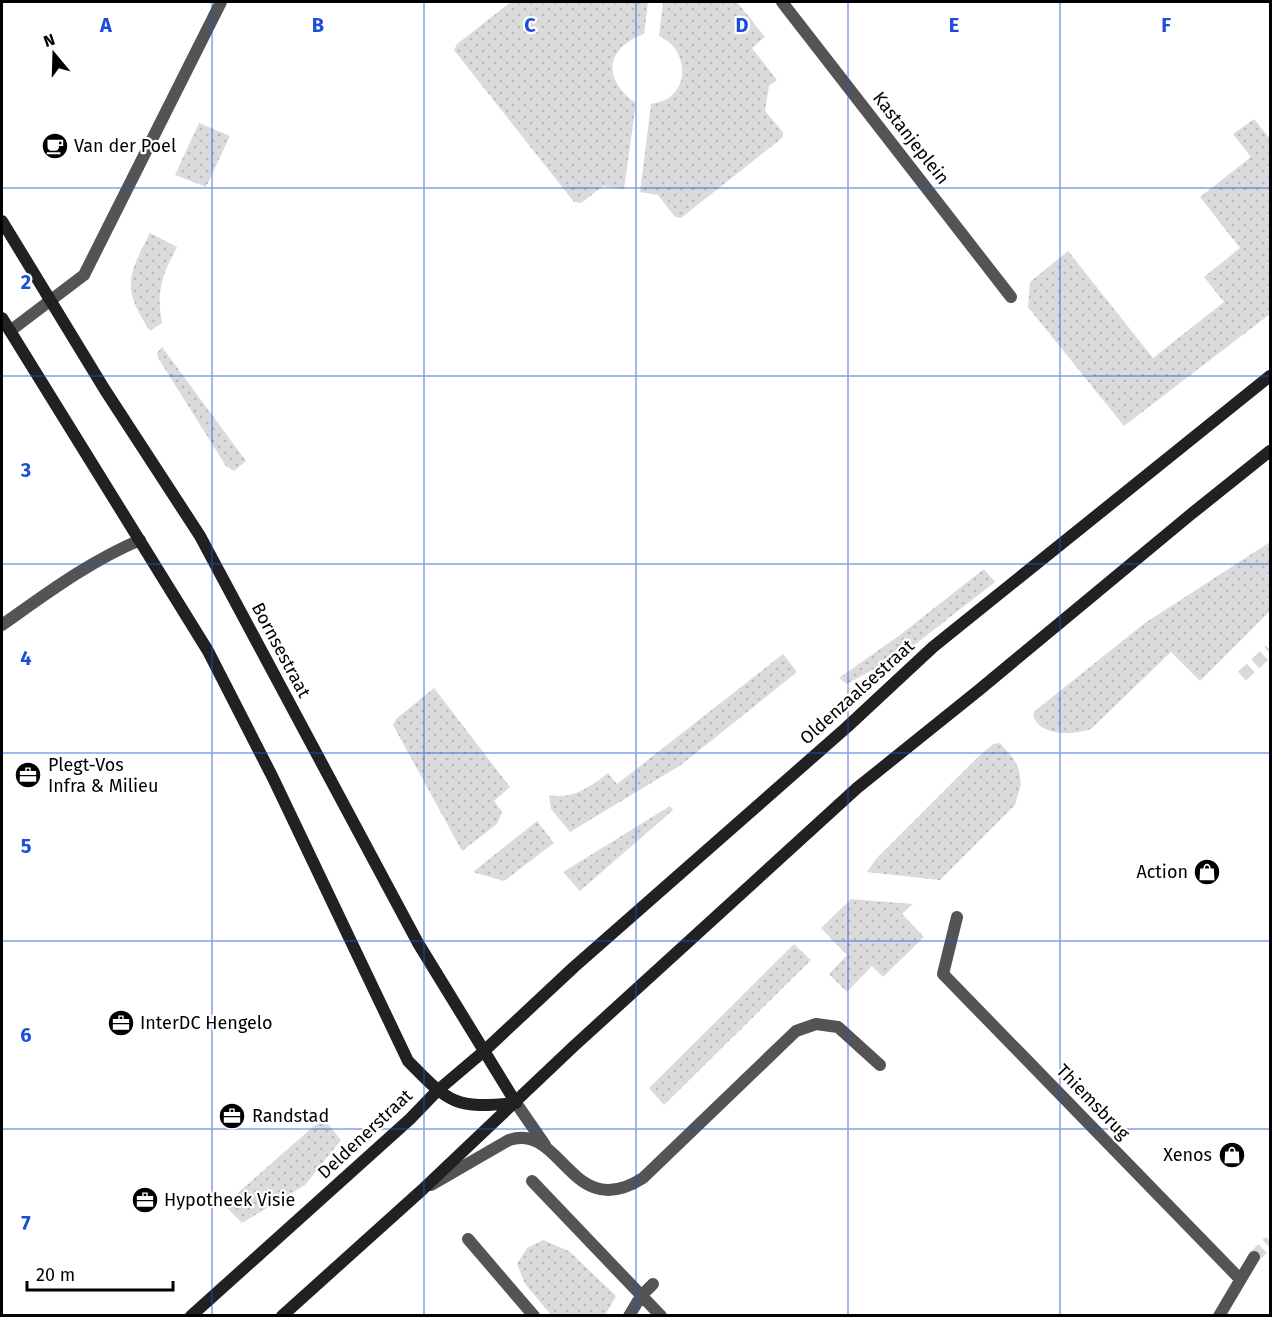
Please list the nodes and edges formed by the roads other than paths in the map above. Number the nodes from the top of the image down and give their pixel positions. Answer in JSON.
{"nodes":[{"id":1,"x":221,"y":2,"type":"edge"},
{"id":2,"x":782,"y":2,"type":"edge"},
{"id":3,"x":2,"y":221,"type":"edge"},
{"id":4,"x":1011,"y":297,"type":"dead end"},
{"id":5,"x":52,"y":301,"type":"junction"},
{"id":6,"x":2,"y":318,"type":"edge"},
{"id":7,"x":10,"y":331,"type":"junction"},
{"id":8,"x":1270,"y":376,"type":"edge"},
{"id":9,"x":1270,"y":451,"type":"edge"},
{"id":10,"x":140,"y":540,"type":"junction"},
{"id":11,"x":2,"y":625,"type":"edge"},
{"id":12,"x":957,"y":917,"type":"dead end"},
{"id":13,"x":483,"y":1052,"type":"junction"},
{"id":14,"x":880,"y":1065,"type":"dead end"},
{"id":15,"x":437,"y":1091,"type":"junction"},
{"id":16,"x":516,"y":1103,"type":"junction"},
{"id":17,"x":546,"y":1146,"type":"junction"},
{"id":18,"x":532,"y":1182,"type":"dead end"},
{"id":19,"x":422,"y":1190,"type":"junction"},
{"id":20,"x":468,"y":1239,"type":"dead end"},
{"id":21,"x":1254,"y":1257,"type":"tunnel mouth"},
{"id":22,"x":1240,"y":1279,"type":"junction"},
{"id":23,"x":652,"y":1284,"type":"dead end"},
{"id":24,"x":641,"y":1296,"type":"junction"},
{"id":25,"x":1224,"y":1313,"type":"edge"},
{"id":26,"x":191,"y":1316,"type":"edge"},
{"id":27,"x":282,"y":1316,"type":"edge"},
{"id":28,"x":534,"y":1316,"type":"edge"},
{"id":29,"x":629,"y":1316,"type":"edge"},
{"id":30,"x":661,"y":1316,"type":"edge"}],
"edges":[{"from":1,"to":5,"type":"street"},
{"from":2,"to":4,"type":"street","name":"Kastanjeplein"},
{"from":3,"to":5,"type":"main road","name":"Bornsestraat"},
{"from":5,"to":7,"type":"street"},
{"from":5,"to":13,"type":"main road","name":"Bornsestraat"},
{"from":6,"to":7,"type":"main road"},
{"from":7,"to":10,"type":"main road"},
{"from":8,"to":13,"type":"main road","name":"Oldenzaalsestraat"},
{"from":9,"to":16,"type":"main road"},
{"from":10,"to":11,"type":"street"},
{"from":10,"to":15,"type":"main road"},
{"from":12,"to":22,"type":"street","name":"Thiemsbrug"},
{"from":13,"to":15,"type":"main road","name":"Deldenerstraat"},
{"from":13,"to":16,"type":"main road","name":"Bornsestraat"},
{"from":14,"to":17,"type":"street","name":"Bornsestraat"},
{"from":15,"to":16,"type":"main road"},
{"from":15,"to":26,"type":"main road","name":"Deldenerstraat"},
{"from":16,"to":17,"type":"street","name":"Bornsestraat"},
{"from":16,"to":19,"type":"main road"},
{"from":17,"to":19,"type":"street"},
{"from":18,"to":24,"type":"street"},
{"from":19,"to":27,"type":"main road"},
{"from":20,"to":28,"type":"street"},
{"from":21,"to":22,"type":"street"},
{"from":22,"to":25,"type":"street"},
{"from":23,"to":24,"type":"street"},
{"from":24,"to":29,"type":"street"},
{"from":24,"to":30,"type":"street"}]}
